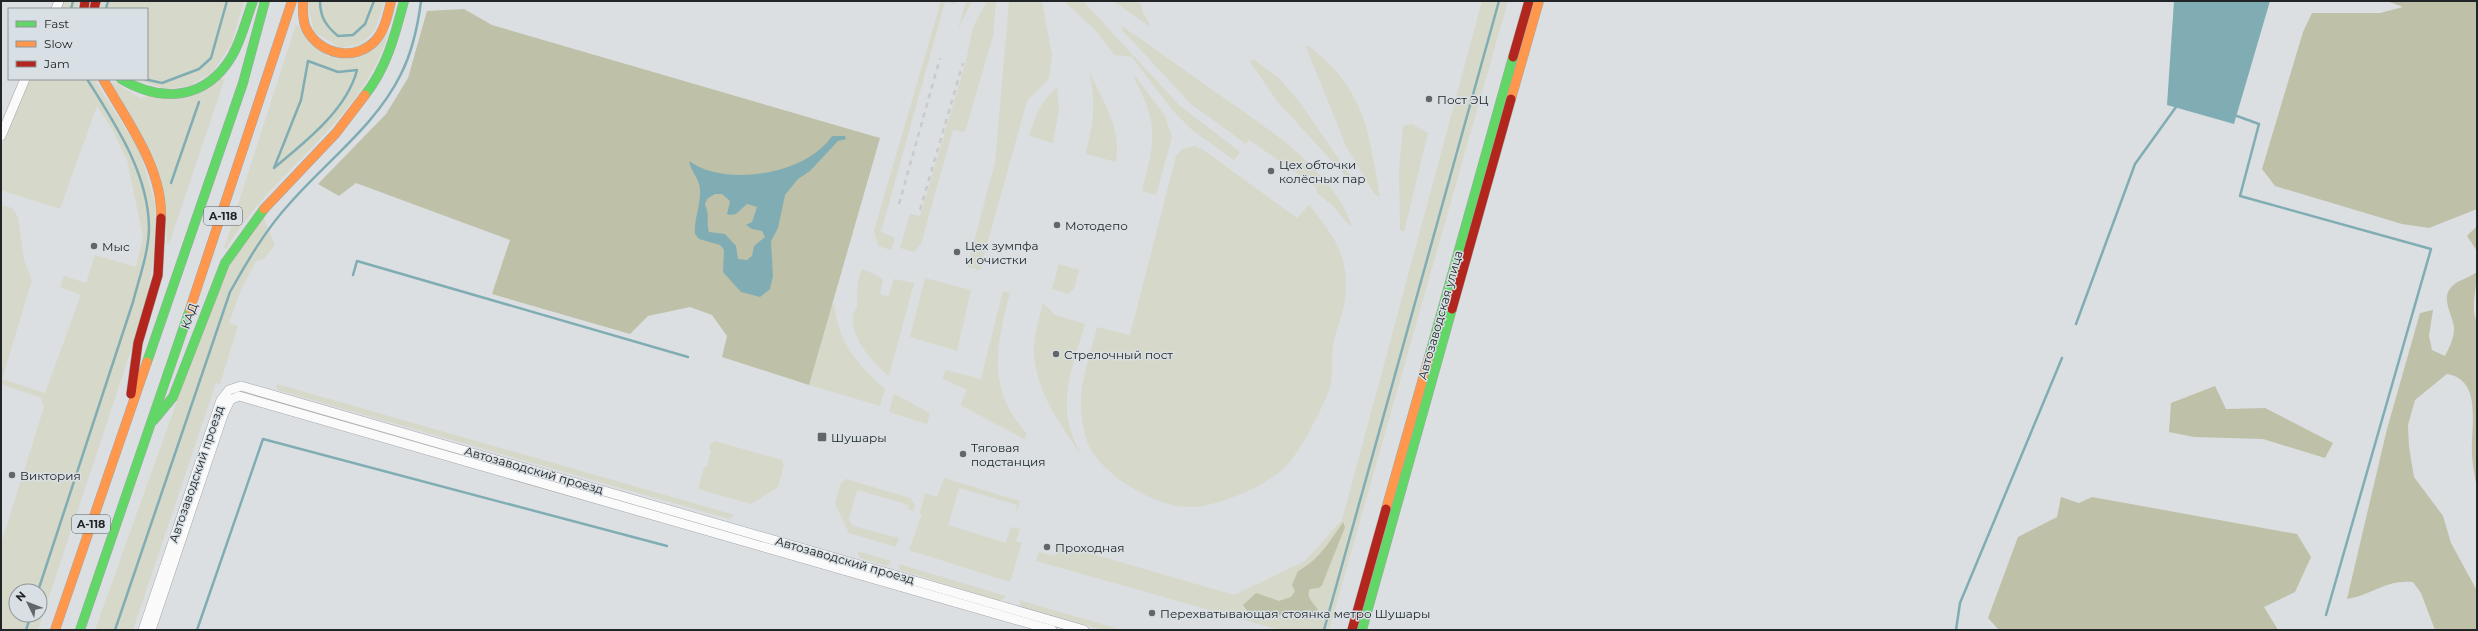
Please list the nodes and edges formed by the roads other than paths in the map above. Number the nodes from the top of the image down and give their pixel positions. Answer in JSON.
{"nodes":[{"id":1,"x":253,"y":1,"type":"edge"},
{"id":2,"x":265,"y":1,"type":"edge"},
{"id":3,"x":292,"y":1,"type":"edge"},
{"id":4,"x":303,"y":1,"type":"edge"},
{"id":5,"x":391,"y":1,"type":"edge"},
{"id":6,"x":404,"y":1,"type":"edge"},
{"id":7,"x":1529,"y":1,"type":"edge"},
{"id":8,"x":1539,"y":1,"type":"edge"},
{"id":9,"x":25,"y":80,"type":"edge"},
{"id":10,"x":104,"y":80,"type":"edge"},
{"id":11,"x":123,"y":80,"type":"edge"},
{"id":12,"x":1,"y":136,"type":"edge"},
{"id":13,"x":127,"y":419,"type":"junction"},
{"id":14,"x":148,"y":429,"type":"junction"},
{"id":15,"x":55,"y":630,"type":"edge"},
{"id":16,"x":80,"y":630,"type":"edge"},
{"id":17,"x":143,"y":630,"type":"edge"},
{"id":18,"x":151,"y":630,"type":"edge"},
{"id":19,"x":1052,"y":630,"type":"edge"},
{"id":20,"x":1084,"y":630,"type":"edge"},
{"id":21,"x":1352,"y":630,"type":"edge"},
{"id":22,"x":1362,"y":630,"type":"edge"}],
"edges":[{"from":1,"to":11,"type":"main road"},
{"from":2,"to":13,"type":"main road","name":"КАД","number":"А-118"},
{"from":3,"to":14,"type":"main road","name":"КАД","number":"А-118"},
{"from":4,"to":5,"type":"main road"},
{"from":6,"to":14,"type":"main road"},
{"from":7,"to":21,"type":"main road","name":"Автозаводская улица"},
{"from":8,"to":22,"type":"main road","name":"Автозаводская улица"},
{"from":9,"to":12,"type":"street"},
{"from":10,"to":13,"type":"main road"},
{"from":13,"to":15,"type":"main road","name":"КАД","number":"А-118"},
{"from":14,"to":16,"type":"main road","name":"КАД","number":"А-118"},
{"from":17,"to":20,"type":"street","name":"Автозаводский проезд"},
{"from":18,"to":19,"type":"street","name":"Автозаводский проезд"}]}
